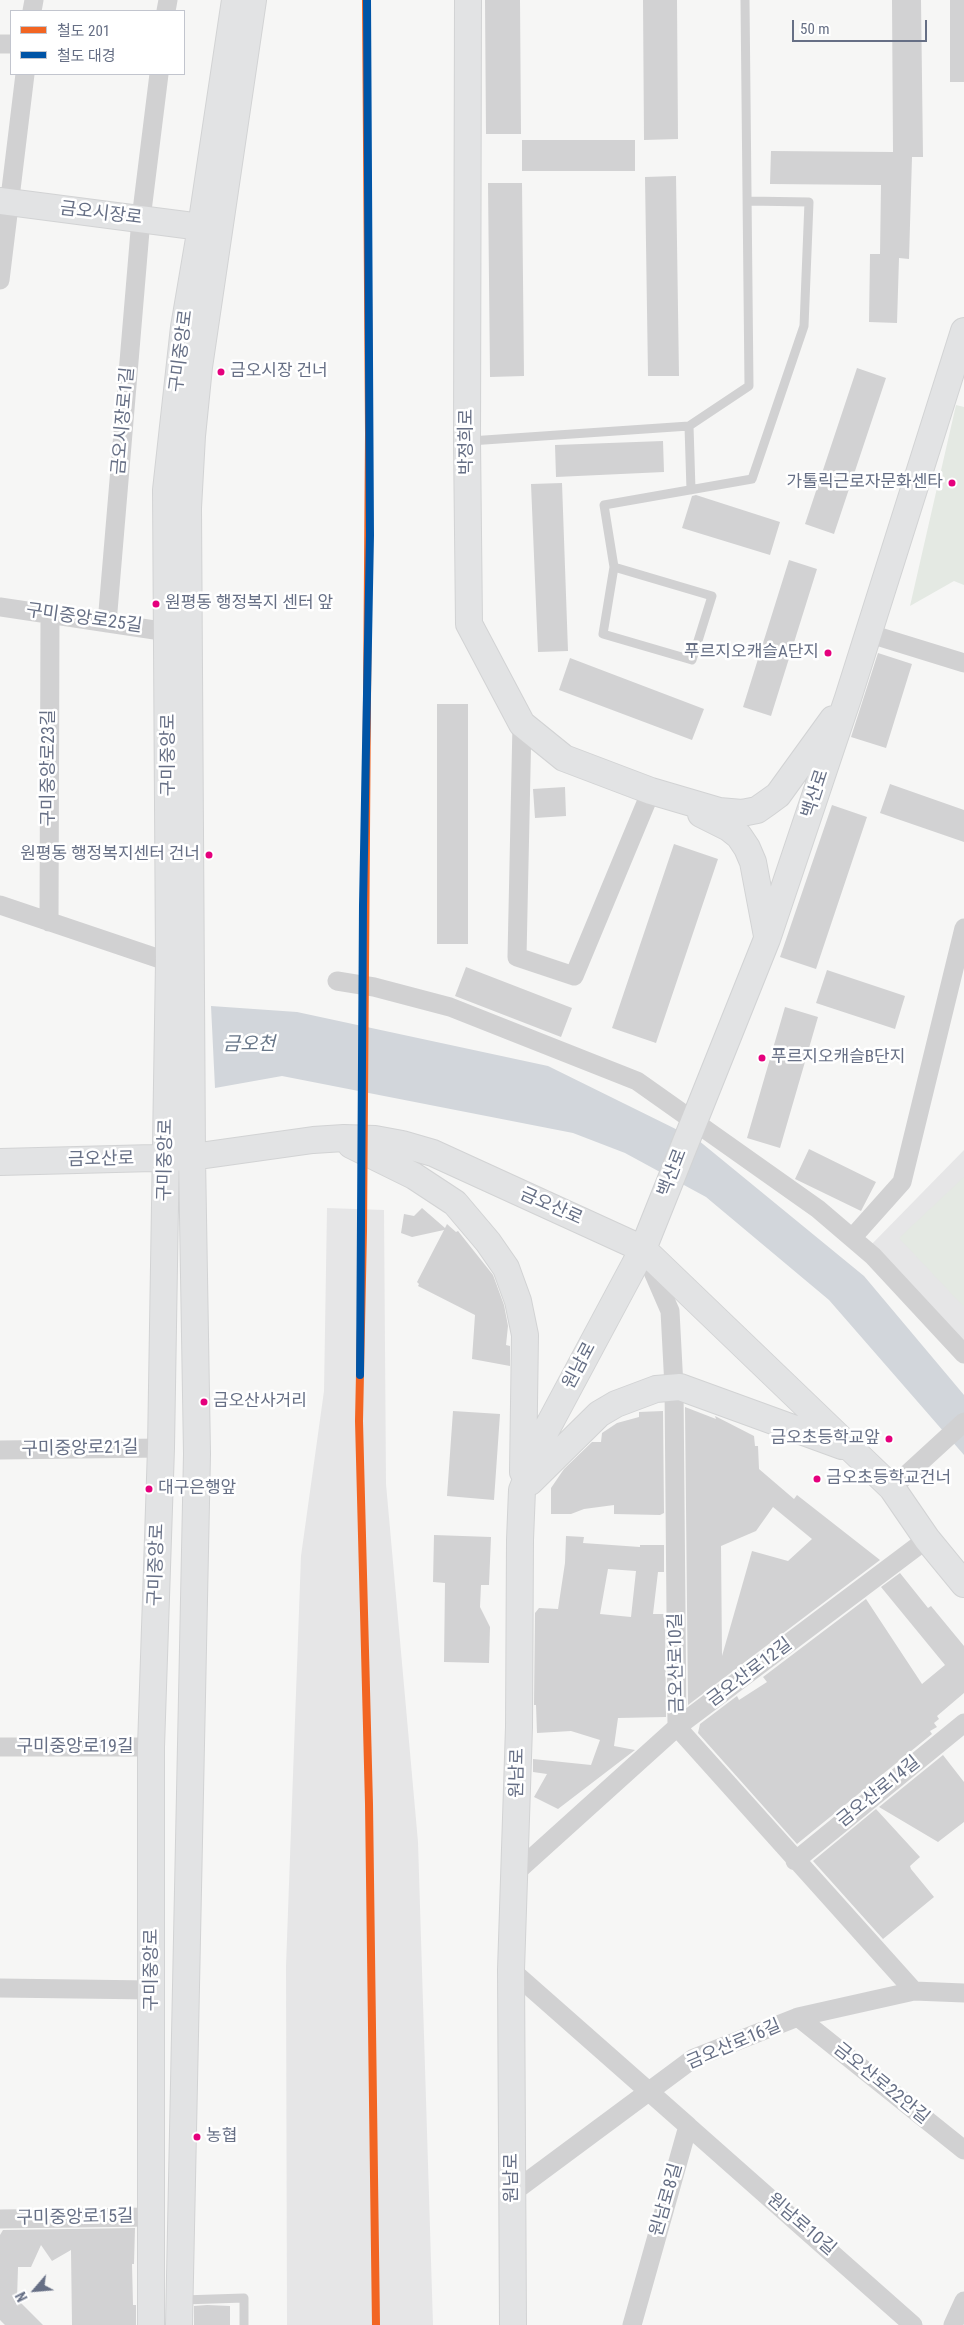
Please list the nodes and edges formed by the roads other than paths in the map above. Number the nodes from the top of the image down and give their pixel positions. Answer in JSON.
{"nodes":[{"id":1,"x":235,"y":0,"type":"edge"},
{"id":2,"x":254,"y":0,"type":"edge"},
{"id":3,"x":468,"y":0,"type":"edge"},
{"id":4,"x":745,"y":0,"type":"edge"},
{"id":5,"x":25,"y":75,"type":"edge"},
{"id":6,"x":159,"y":75,"type":"edge"},
{"id":7,"x":5,"y":201,"type":"edge"},
{"id":8,"x":748,"y":201,"type":"junction"},
{"id":9,"x":141,"y":219,"type":"junction"},
{"id":10,"x":201,"y":226,"type":"junction"},
{"id":11,"x":0,"y":280,"type":"edge"},
{"id":12,"x":964,"y":331,"type":"edge"},
{"id":13,"x":959,"y":359,"type":"edge"},
{"id":14,"x":689,"y":426,"type":"junction"},
{"id":15,"x":467,"y":442,"type":"junction"},
{"id":16,"x":691,"y":490,"type":"junction"},
{"id":17,"x":614,"y":567,"type":"junction"},
{"id":18,"x":0,"y":607,"type":"edge"},
{"id":19,"x":50,"y":614,"type":"junction"},
{"id":20,"x":107,"y":623,"type":"junction"},
{"id":21,"x":168,"y":632,"type":"junction"},
{"id":22,"x":867,"y":633,"type":"junction"},
{"id":23,"x":964,"y":663,"type":"edge"},
{"id":24,"x":848,"y":698,"type":"junction"},
{"id":25,"x":522,"y":724,"type":"junction"},
{"id":26,"x":651,"y":790,"type":"junction"},
{"id":27,"x":0,"y":906,"type":"edge"},
{"id":28,"x":49,"y":922,"type":"junction"},
{"id":29,"x":964,"y":929,"type":"edge"},
{"id":30,"x":767,"y":939,"type":"junction"},
{"id":31,"x":169,"y":962,"type":"junction"},
{"id":32,"x":337,"y":981,"type":"dead end"},
{"id":33,"x":694,"y":1119,"type":"junction"},
{"id":34,"x":337,"y":1138,"type":"junction"},
{"id":35,"x":192,"y":1157,"type":"junction"},
{"id":36,"x":166,"y":1158,"type":"junction"},
{"id":37,"x":0,"y":1162,"type":"edge"},
{"id":38,"x":852,"y":1238,"type":"junction"},
{"id":39,"x":643,"y":1249,"type":"junction"},
{"id":40,"x":964,"y":1354,"type":"edge"},
{"id":41,"x":674,"y":1387,"type":"junction"},
{"id":42,"x":964,"y":1422,"type":"edge"},
{"id":43,"x":161,"y":1448,"type":"junction"},
{"id":44,"x":0,"y":1450,"type":"edge"},
{"id":45,"x":853,"y":1450,"type":"junction"},
{"id":46,"x":892,"y":1488,"type":"junction"},
{"id":47,"x":522,"y":1490,"type":"junction"},
{"id":48,"x":927,"y":1539,"type":"junction"},
{"id":49,"x":964,"y":1584,"type":"edge"},
{"id":50,"x":964,"y":1723,"type":"edge"},
{"id":51,"x":677,"y":1727,"type":"junction"},
{"id":52,"x":0,"y":1747,"type":"edge"},
{"id":53,"x":151,"y":1747,"type":"junction"},
{"id":54,"x":794,"y":1861,"type":"junction"},
{"id":55,"x":514,"y":1875,"type":"junction"},
{"id":56,"x":511,"y":1970,"type":"junction"},
{"id":57,"x":0,"y":1988,"type":"edge"},
{"id":58,"x":152,"y":1990,"type":"junction"},
{"id":59,"x":914,"y":1992,"type":"junction"},
{"id":60,"x":964,"y":1993,"type":"edge"},
{"id":61,"x":798,"y":2017,"type":"junction"},
{"id":62,"x":648,"y":2092,"type":"junction"},
{"id":63,"x":688,"y":2126,"type":"junction"},
{"id":64,"x":964,"y":2150,"type":"edge"},
{"id":65,"x":512,"y":2193,"type":"junction"},
{"id":66,"x":150,"y":2217,"type":"junction"},
{"id":67,"x":0,"y":2219,"type":"edge"},
{"id":68,"x":964,"y":2301,"type":"edge"},
{"id":69,"x":179,"y":2313,"type":"edge"},
{"id":70,"x":152,"y":2325,"type":"edge"},
{"id":71,"x":244,"y":2325,"type":"edge"},
{"id":72,"x":518,"y":2325,"type":"edge"},
{"id":73,"x":632,"y":2325,"type":"edge"},
{"id":74,"x":913,"y":2325,"type":"edge"},
{"id":75,"x":954,"y":2325,"type":"edge"}],
"edges":[{"from":1,"to":10,"type":"street","name":"구미중앙로"},
{"from":2,"to":35,"type":"street","name":"구미중앙로"},
{"from":3,"to":15,"type":"street","name":"박정희로"},
{"from":4,"to":8,"type":"lane"},
{"from":5,"to":7,"type":"street"},
{"from":6,"to":9,"type":"street","name":"금오시장로1길"},
{"from":7,"to":9,"type":"street","name":"금오시장로"},
{"from":7,"to":11,"type":"street"},
{"from":8,"to":14,"type":"lane"},
{"from":8,"to":16,"type":"lane"},
{"from":9,"to":10,"type":"street","name":"금오시장로"},
{"from":9,"to":20,"type":"street","name":"금오시장로1길"},
{"from":10,"to":21,"type":"street","name":"구미중앙로"},
{"from":12,"to":13,"type":"street","name":"백산로"},
{"from":13,"to":22,"type":"street","name":"백산로"},
{"from":14,"to":15,"type":"lane"},
{"from":14,"to":16,"type":"lane"},
{"from":15,"to":25,"type":"street","name":"박정희로"},
{"from":16,"to":17,"type":"lane"},
{"from":17,"to":17,"type":"lane"},
{"from":18,"to":19,"type":"street","name":"구미중앙로25길"},
{"from":19,"to":20,"type":"street","name":"구미중앙로25길"},
{"from":19,"to":28,"type":"street","name":"구미중앙로23길"},
{"from":20,"to":21,"type":"street","name":"구미중앙로25길"},
{"from":21,"to":31,"type":"street","name":"구미중앙로"},
{"from":22,"to":23,"type":"street"},
{"from":22,"to":24,"type":"street","name":"백산로"},
{"from":24,"to":26,"type":"street"},
{"from":24,"to":30,"type":"street","name":"백산로"},
{"from":25,"to":26,"type":"street","name":"박정희로"},
{"from":25,"to":26,"type":"street"},
{"from":26,"to":30,"type":"street"},
{"from":27,"to":28,"type":"street"},
{"from":28,"to":31,"type":"street"},
{"from":29,"to":38,"type":"street"},
{"from":30,"to":33,"type":"street","name":"백산로"},
{"from":31,"to":36,"type":"street","name":"구미중앙로"},
{"from":32,"to":33,"type":"street"},
{"from":33,"to":38,"type":"street"},
{"from":33,"to":39,"type":"street","name":"백산로"},
{"from":34,"to":35,"type":"street","name":"금오산로"},
{"from":34,"to":39,"type":"street","name":"금오산로"},
{"from":34,"to":47,"type":"street"},
{"from":35,"to":36,"type":"street","name":"금오산로"},
{"from":35,"to":69,"type":"street","name":"구미중앙로"},
{"from":36,"to":37,"type":"street","name":"금오산로"},
{"from":36,"to":43,"type":"street","name":"구미중앙로"},
{"from":38,"to":40,"type":"street"},
{"from":39,"to":41,"type":"street","name":"금오산로10길"},
{"from":39,"to":45,"type":"street","name":"금오산로"},
{"from":39,"to":47,"type":"street","name":"원남로"},
{"from":41,"to":45,"type":"street"},
{"from":41,"to":47,"type":"street"},
{"from":41,"to":51,"type":"street","name":"금오산로10길"},
{"from":42,"to":46,"type":"street"},
{"from":43,"to":44,"type":"street","name":"구미중앙로21길"},
{"from":43,"to":53,"type":"street","name":"구미중앙로"},
{"from":45,"to":46,"type":"street","name":"금오산로"},
{"from":46,"to":48,"type":"street","name":"금오산로"},
{"from":47,"to":55,"type":"street","name":"원남로"},
{"from":48,"to":49,"type":"street","name":"금오산로"},
{"from":48,"to":51,"type":"street","name":"금오산로12길"},
{"from":50,"to":54,"type":"street","name":"금오산로14길"},
{"from":51,"to":54,"type":"street","name":"금오산로10길"},
{"from":51,"to":55,"type":"street","name":"금오산로12길"},
{"from":52,"to":53,"type":"street","name":"구미중앙로19길"},
{"from":53,"to":58,"type":"street","name":"구미중앙로"},
{"from":54,"to":59,"type":"street","name":"금오산로10길"},
{"from":55,"to":56,"type":"street","name":"원남로"},
{"from":56,"to":62,"type":"street"},
{"from":56,"to":65,"type":"street","name":"원남로"},
{"from":57,"to":58,"type":"street"},
{"from":58,"to":66,"type":"street","name":"구미중앙로"},
{"from":59,"to":60,"type":"street","name":"금오산로16길"},
{"from":59,"to":61,"type":"street","name":"금오산로16길"},
{"from":61,"to":62,"type":"street","name":"금오산로16길"},
{"from":61,"to":64,"type":"street","name":"금오산로22안길"},
{"from":62,"to":63,"type":"street"},
{"from":62,"to":65,"type":"street","name":"금오산로16길"},
{"from":63,"to":73,"type":"street","name":"원남로8길"},
{"from":63,"to":74,"type":"street","name":"원남로10길"},
{"from":65,"to":72,"type":"street","name":"원남로"},
{"from":66,"to":67,"type":"street","name":"구미중앙로15길"},
{"from":66,"to":70,"type":"street","name":"구미중앙로"},
{"from":68,"to":75,"type":"street"},
{"from":69,"to":71,"type":"lane"}]}
